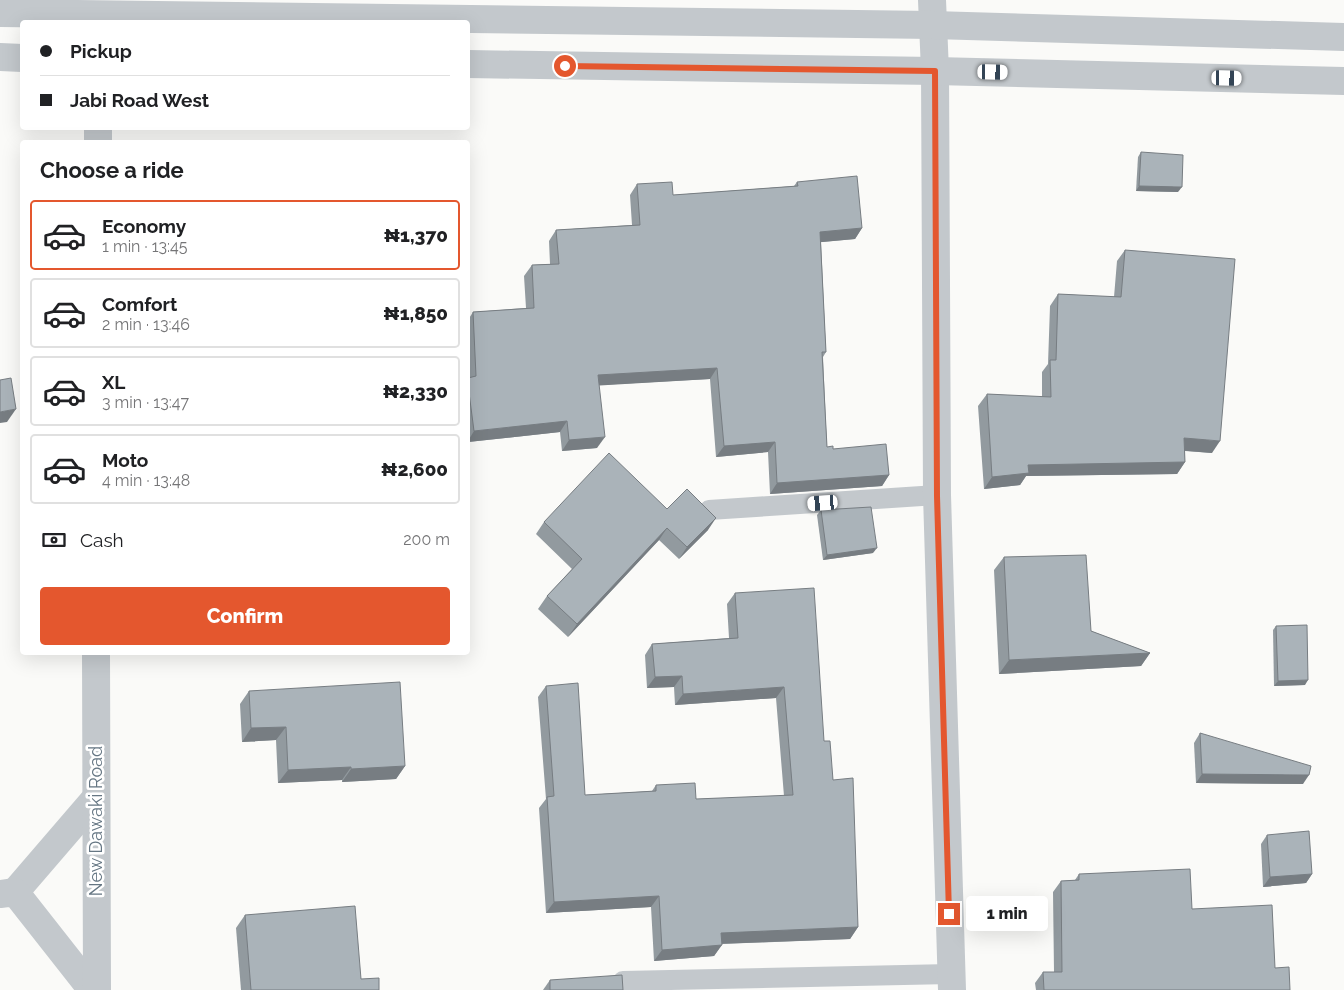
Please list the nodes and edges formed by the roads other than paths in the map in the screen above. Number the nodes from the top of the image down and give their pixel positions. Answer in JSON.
{"nodes":[{"id":1,"x":0,"y":13,"type":"edge"},
{"id":2,"x":933,"y":13,"type":"edge"},
{"id":3,"x":1344,"y":37,"type":"edge"},
{"id":4,"x":0,"y":57,"type":"edge"},
{"id":5,"x":20,"y":58,"type":"edge"},
{"id":6,"x":470,"y":64,"type":"edge"},
{"id":7,"x":935,"y":71,"type":"junction"},
{"id":8,"x":1344,"y":80,"type":"edge"},
{"id":9,"x":937,"y":496,"type":"junction"},
{"id":10,"x":709,"y":510,"type":"edge"},
{"id":11,"x":96,"y":655,"type":"edge"},
{"id":12,"x":95,"y":799,"type":"junction"},
{"id":13,"x":7,"y":893,"type":"edge"},
{"id":14,"x":623,"y":981,"type":"edge"},
{"id":15,"x":951,"y":982,"type":"edge"},
{"id":16,"x":92,"y":990,"type":"edge"},
{"id":17,"x":97,"y":990,"type":"edge"}],
"edges":[{"from":1,"to":2,"type":"street"},
{"from":2,"to":3,"type":"street"},
{"from":2,"to":7,"type":"street"},
{"from":4,"to":5,"type":"street"},
{"from":6,"to":7,"type":"street"},
{"from":7,"to":8,"type":"street"},
{"from":7,"to":9,"type":"street"},
{"from":9,"to":10,"type":"lane"},
{"from":9,"to":15,"type":"street"},
{"from":11,"to":12,"type":"street","name":"New Dawaki Road"},
{"from":12,"to":13,"type":"street"},
{"from":12,"to":17,"type":"street","name":"New Dawaki Road"},
{"from":13,"to":16,"type":"street"},
{"from":14,"to":15,"type":"lane"}]}
